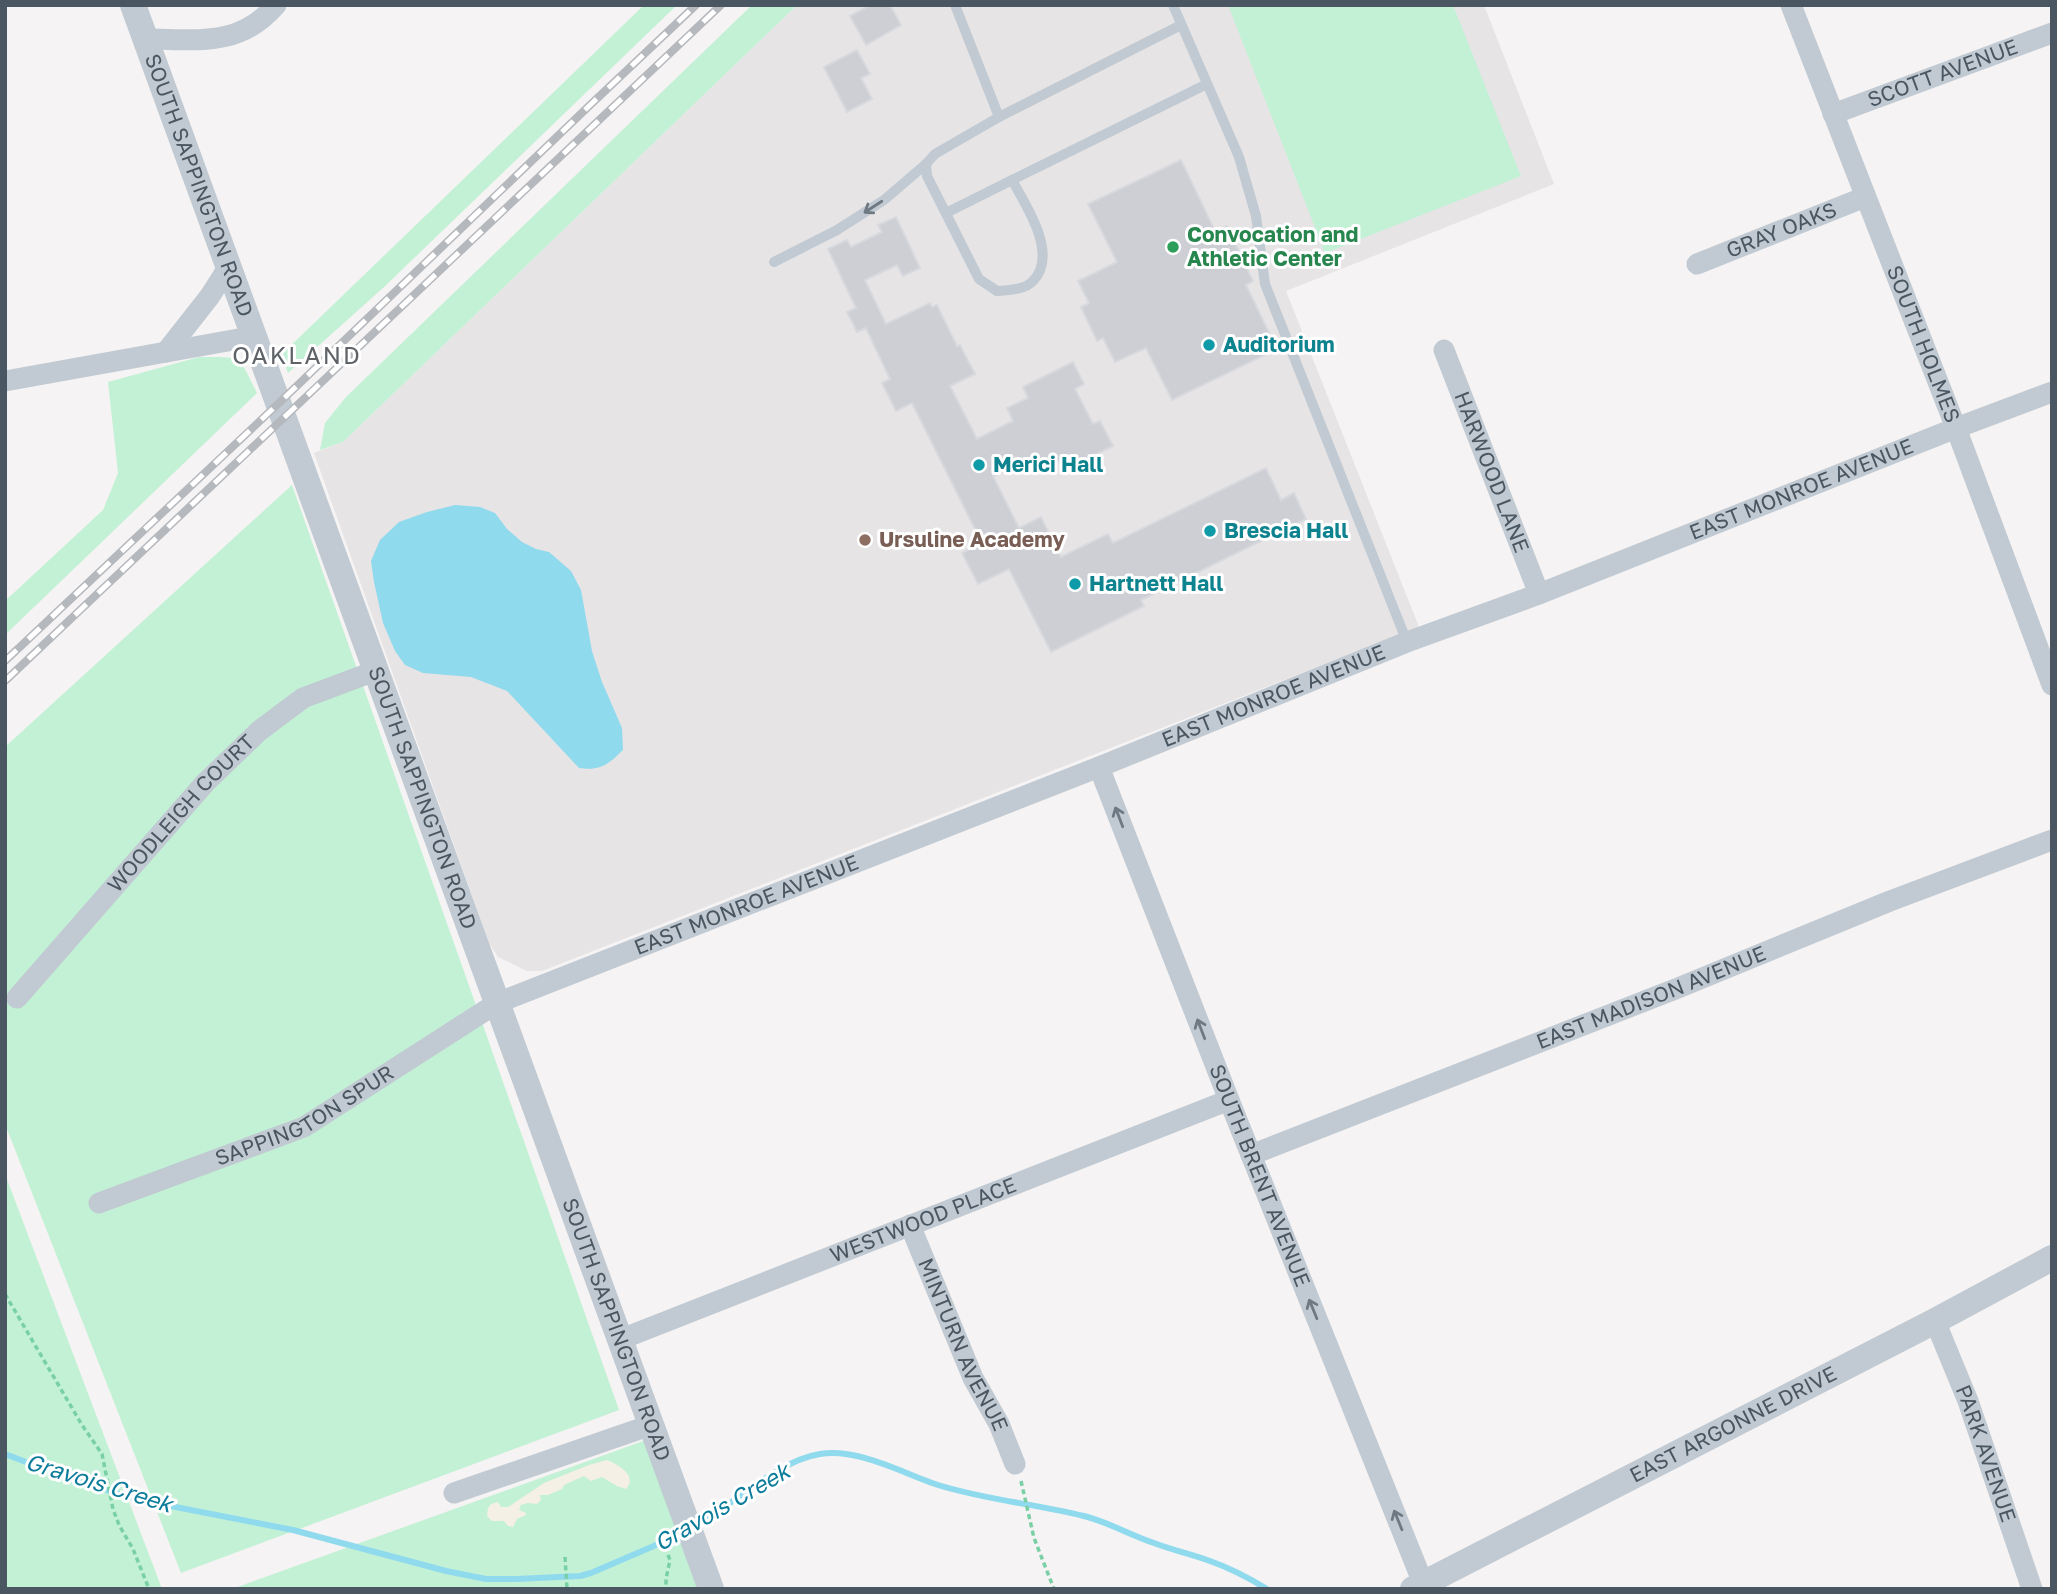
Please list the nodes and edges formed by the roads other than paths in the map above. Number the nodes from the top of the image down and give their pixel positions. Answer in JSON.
{"nodes":[{"id":1,"x":133,"y":5,"type":"edge"},
{"id":2,"x":276,"y":5,"type":"edge"},
{"id":3,"x":955,"y":5,"type":"edge"},
{"id":4,"x":1173,"y":5,"type":"edge"},
{"id":5,"x":1791,"y":5,"type":"edge"},
{"id":6,"x":1181,"y":26,"type":"junction"},
{"id":7,"x":2052,"y":33,"type":"edge"},
{"id":8,"x":146,"y":39,"type":"junction"},
{"id":9,"x":1207,"y":85,"type":"junction"},
{"id":10,"x":1833,"y":114,"type":"junction"},
{"id":11,"x":999,"y":117,"type":"junction"},
{"id":12,"x":926,"y":164,"type":"junction"},
{"id":13,"x":1013,"y":180,"type":"junction"},
{"id":14,"x":1866,"y":197,"type":"junction"},
{"id":15,"x":946,"y":213,"type":"junction"},
{"id":16,"x":774,"y":262,"type":"dead end"},
{"id":17,"x":1696,"y":264,"type":"dead end"},
{"id":18,"x":229,"y":266,"type":"junction"},
{"id":19,"x":255,"y":336,"type":"junction"},
{"id":20,"x":1444,"y":351,"type":"dead end"},
{"id":21,"x":166,"y":352,"type":"junction"},
{"id":22,"x":5,"y":381,"type":"edge"},
{"id":23,"x":2052,"y":392,"type":"edge"},
{"id":24,"x":1956,"y":428,"type":"junction"},
{"id":25,"x":1539,"y":594,"type":"junction"},
{"id":26,"x":1407,"y":642,"type":"junction"},
{"id":27,"x":375,"y":671,"type":"junction"},
{"id":28,"x":2052,"y":685,"type":"edge"},
{"id":29,"x":1099,"y":767,"type":"junction"},
{"id":30,"x":2052,"y":840,"type":"edge"},
{"id":31,"x":17,"y":998,"type":"dead end"},
{"id":32,"x":497,"y":1003,"type":"junction"},
{"id":33,"x":1228,"y":1100,"type":"junction"},
{"id":34,"x":1251,"y":1155,"type":"junction"},
{"id":35,"x":99,"y":1203,"type":"dead end"},
{"id":36,"x":910,"y":1225,"type":"junction"},
{"id":37,"x":2052,"y":1258,"type":"edge"},
{"id":38,"x":1935,"y":1321,"type":"junction"},
{"id":39,"x":619,"y":1340,"type":"junction"},
{"id":40,"x":651,"y":1425,"type":"junction"},
{"id":41,"x":1016,"y":1464,"type":"dead end"},
{"id":42,"x":454,"y":1493,"type":"dead end"},
{"id":43,"x":1418,"y":1586,"type":"edge"},
{"id":44,"x":710,"y":1589,"type":"edge"},
{"id":45,"x":2032,"y":1589,"type":"edge"}],
"edges":[{"from":1,"to":8,"type":"street","name":"SOUTH SAPPINGTON ROAD"},
{"from":2,"to":8,"type":"street"},
{"from":3,"to":11,"type":"lane"},
{"from":4,"to":6,"type":"lane"},
{"from":5,"to":10,"type":"street","name":"SOUTH HOLMES"},
{"from":6,"to":9,"type":"lane"},
{"from":6,"to":11,"type":"lane"},
{"from":7,"to":10,"type":"street","name":"SCOTT AVENUE"},
{"from":8,"to":18,"type":"street","name":"SOUTH SAPPINGTON ROAD"},
{"from":9,"to":13,"type":"lane"},
{"from":9,"to":26,"type":"lane"},
{"from":10,"to":14,"type":"street","name":"SOUTH HOLMES"},
{"from":11,"to":12,"type":"lane"},
{"from":12,"to":15,"type":"lane"},
{"from":12,"to":16,"type":"lane","one_way":true},
{"from":13,"to":15,"type":"lane"},
{"from":13,"to":15,"type":"lane"},
{"from":14,"to":17,"type":"street","name":"GRAY OAKS"},
{"from":14,"to":24,"type":"street","name":"SOUTH HOLMES"},
{"from":18,"to":19,"type":"street","name":"SOUTH SAPPINGTON ROAD"},
{"from":18,"to":21,"type":"street"},
{"from":19,"to":21,"type":"street"},
{"from":19,"to":27,"type":"street","name":"SOUTH SAPPINGTON ROAD"},
{"from":20,"to":25,"type":"street","name":"HARWOOD LANE"},
{"from":21,"to":22,"type":"street"},
{"from":23,"to":24,"type":"street","name":"EAST MONROE AVENUE"},
{"from":24,"to":25,"type":"street","name":"EAST MONROE AVENUE"},
{"from":24,"to":28,"type":"street","name":"SOUTH HOLMES"},
{"from":25,"to":26,"type":"street","name":"EAST MONROE AVENUE"},
{"from":26,"to":29,"type":"street","name":"EAST MONROE AVENUE"},
{"from":27,"to":31,"type":"street","name":"WOODLEIGH COURT"},
{"from":27,"to":32,"type":"street","name":"SOUTH SAPPINGTON ROAD"},
{"from":29,"to":32,"type":"street","name":"EAST MONROE AVENUE"},
{"from":33,"to":29,"type":"street","name":"SOUTH BRENT AVENUE","one_way":true},
{"from":30,"to":34,"type":"street","name":"EAST MADISON AVENUE"},
{"from":32,"to":35,"type":"street","name":"SAPPINGTON SPUR"},
{"from":32,"to":39,"type":"street","name":"SOUTH SAPPINGTON ROAD"},
{"from":33,"to":34,"type":"street","name":"SOUTH BRENT AVENUE"},
{"from":33,"to":36,"type":"street","name":"WESTWOOD PLACE"},
{"from":43,"to":34,"type":"street","name":"SOUTH BRENT AVENUE","one_way":true},
{"from":36,"to":39,"type":"street","name":"WESTWOOD PLACE"},
{"from":36,"to":41,"type":"street","name":"MINTURN AVENUE"},
{"from":37,"to":38,"type":"street","name":"EAST ARGONNE DRIVE"},
{"from":38,"to":43,"type":"street","name":"EAST ARGONNE DRIVE"},
{"from":38,"to":45,"type":"street","name":"PARK AVENUE"},
{"from":39,"to":40,"type":"street","name":"SOUTH SAPPINGTON ROAD"},
{"from":40,"to":42,"type":"street"},
{"from":40,"to":44,"type":"street","name":"SOUTH SAPPINGTON ROAD"}]}
